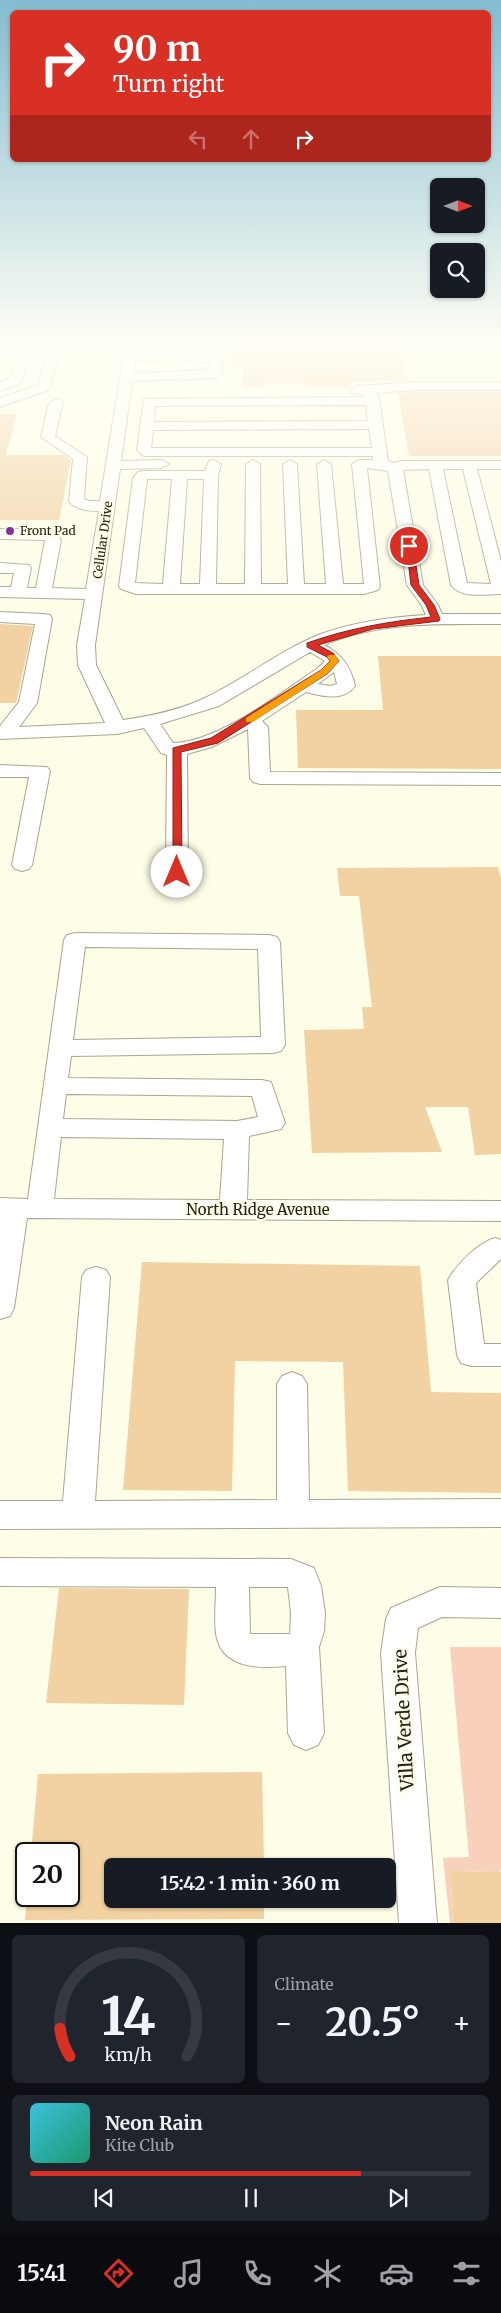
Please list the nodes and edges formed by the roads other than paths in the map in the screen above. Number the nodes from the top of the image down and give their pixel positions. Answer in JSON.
{"nodes":[{"id":1,"x":48,"y":436,"type":"edge"},
{"id":2,"x":120,"y":436,"type":"edge"},
{"id":3,"x":145,"y":436,"type":"edge"},
{"id":4,"x":379,"y":436,"type":"edge"},
{"id":5,"x":384,"y":456,"type":"junction"},
{"id":6,"x":253,"y":464,"type":"junction"},
{"id":7,"x":290,"y":464,"type":"junction"},
{"id":8,"x":324,"y":464,"type":"junction"},
{"id":9,"x":360,"y":464,"type":"junction"},
{"id":10,"x":113,"y":465,"type":"junction"},
{"id":11,"x":434,"y":465,"type":"junction"},
{"id":12,"x":469,"y":465,"type":"junction"},
{"id":13,"x":501,"y":465,"type":"edge"},
{"id":14,"x":213,"y":470,"type":"junction"},
{"id":15,"x":180,"y":475,"type":"junction"},
{"id":16,"x":107,"y":506,"type":"junction"},
{"id":17,"x":0,"y":534,"type":"edge"},
{"id":18,"x":0,"y":543,"type":"edge"},
{"id":19,"x":52,"y":544,"type":"junction"},
{"id":20,"x":0,"y":568,"type":"edge"},
{"id":21,"x":171,"y":589,"type":"junction"},
{"id":22,"x":208,"y":589,"type":"junction"},
{"id":23,"x":253,"y":589,"type":"junction"},
{"id":24,"x":296,"y":589,"type":"junction"},
{"id":25,"x":335,"y":589,"type":"junction"},
{"id":26,"x":501,"y":589,"type":"edge"},
{"id":27,"x":0,"y":592,"type":"edge"},
{"id":28,"x":18,"y":592,"type":"junction"},
{"id":29,"x":43,"y":594,"type":"junction"},
{"id":30,"x":95,"y":594,"type":"junction"},
{"id":31,"x":0,"y":618,"type":"edge"},
{"id":32,"x":436,"y":619,"type":"junction"},
{"id":33,"x":501,"y":619,"type":"edge"},
{"id":34,"x":310,"y":645,"type":"junction"},
{"id":35,"x":335,"y":661,"type":"junction"},
{"id":36,"x":302,"y":686,"type":"junction"},
{"id":37,"x":247,"y":721,"type":"junction"},
{"id":38,"x":149,"y":722,"type":"junction"},
{"id":39,"x":117,"y":728,"type":"junction"},
{"id":40,"x":2,"y":732,"type":"edge"},
{"id":41,"x":177,"y":750,"type":"junction"},
{"id":42,"x":0,"y":771,"type":"edge"},
{"id":43,"x":501,"y":779,"type":"edge"},
{"id":44,"x":22,"y":865,"type":"dead end"},
{"id":45,"x":177,"y":872,"type":"dead end"},
{"id":46,"x":60,"y":1048,"type":"junction"},
{"id":47,"x":55,"y":1086,"type":"junction"},
{"id":48,"x":49,"y":1128,"type":"junction"},
{"id":49,"x":237,"y":1130,"type":"junction"},
{"id":50,"x":18,"y":1208,"type":"edge"},
{"id":51,"x":233,"y":1210,"type":"junction"},
{"id":52,"x":495,"y":1211,"type":"edge"},
{"id":53,"x":498,"y":1250,"type":"edge"},
{"id":54,"x":96,"y":1276,"type":"dead end"},
{"id":55,"x":0,"y":1308,"type":"edge"},
{"id":56,"x":501,"y":1355,"type":"edge"},
{"id":57,"x":292,"y":1384,"type":"dead end"},
{"id":58,"x":293,"y":1513,"type":"junction"},
{"id":59,"x":501,"y":1513,"type":"edge"},
{"id":60,"x":0,"y":1514,"type":"edge"},
{"id":61,"x":78,"y":1514,"type":"junction"},
{"id":62,"x":0,"y":1572,"type":"edge"},
{"id":63,"x":232,"y":1573,"type":"junction"},
{"id":64,"x":501,"y":1603,"type":"edge"},
{"id":65,"x":302,"y":1647,"type":"junction"},
{"id":66,"x":306,"y":1733,"type":"dead end"},
{"id":67,"x":418,"y":1923,"type":"edge"}],
"edges":[{"from":1,"to":16,"type":"street"},
{"from":2,"to":10,"type":"street","name":"Cellular Drive"},
{"from":3,"to":5,"type":"street"},
{"from":4,"to":5,"type":"street"},
{"from":5,"to":9,"type":"street"},
{"from":5,"to":11,"type":"street"},
{"from":5,"to":32,"type":"street"},
{"from":6,"to":7,"type":"street"},
{"from":6,"to":14,"type":"street"},
{"from":6,"to":23,"type":"street"},
{"from":7,"to":8,"type":"street"},
{"from":7,"to":24,"type":"street"},
{"from":8,"to":9,"type":"street"},
{"from":8,"to":25,"type":"street"},
{"from":9,"to":25,"type":"street"},
{"from":10,"to":14,"type":"street"},
{"from":10,"to":16,"type":"street","name":"Cellular Drive"},
{"from":11,"to":12,"type":"street"},
{"from":11,"to":26,"type":"street"},
{"from":12,"to":13,"type":"street"},
{"from":12,"to":26,"type":"street"},
{"from":14,"to":15,"type":"street"},
{"from":14,"to":22,"type":"street"},
{"from":15,"to":21,"type":"street"},
{"from":15,"to":21,"type":"street"},
{"from":16,"to":30,"type":"street","name":"Cellular Drive"},
{"from":17,"to":19,"type":"street"},
{"from":18,"to":19,"type":"street"},
{"from":19,"to":29,"type":"street"},
{"from":20,"to":28,"type":"street"},
{"from":21,"to":22,"type":"street"},
{"from":22,"to":23,"type":"street"},
{"from":23,"to":24,"type":"street"},
{"from":24,"to":25,"type":"street"},
{"from":27,"to":28,"type":"street"},
{"from":28,"to":29,"type":"street"},
{"from":29,"to":30,"type":"street"},
{"from":30,"to":39,"type":"street","name":"Cellular Drive"},
{"from":31,"to":40,"type":"street"},
{"from":32,"to":33,"type":"street"},
{"from":32,"to":34,"type":"street"},
{"from":34,"to":35,"type":"street"},
{"from":34,"to":38,"type":"street"},
{"from":35,"to":36,"type":"street"},
{"from":35,"to":36,"type":"street"},
{"from":36,"to":37,"type":"street"},
{"from":37,"to":41,"type":"street"},
{"from":37,"to":43,"type":"street"},
{"from":38,"to":39,"type":"street"},
{"from":38,"to":41,"type":"street"},
{"from":39,"to":40,"type":"street"},
{"from":41,"to":45,"type":"street"},
{"from":42,"to":44,"type":"street"},
{"from":46,"to":46,"type":"street"},
{"from":46,"to":47,"type":"street"},
{"from":47,"to":48,"type":"street"},
{"from":47,"to":49,"type":"street"},
{"from":48,"to":49,"type":"street"},
{"from":48,"to":50,"type":"street"},
{"from":49,"to":51,"type":"street"},
{"from":50,"to":51,"type":"street","name":"North Ridge Avenue"},
{"from":50,"to":55,"type":"street"},
{"from":51,"to":52,"type":"street","name":"North Ridge Avenue"},
{"from":52,"to":53,"type":"street"},
{"from":53,"to":56,"type":"street"},
{"from":54,"to":61,"type":"street"},
{"from":57,"to":58,"type":"street"},
{"from":58,"to":59,"type":"street"},
{"from":58,"to":61,"type":"street"},
{"from":60,"to":61,"type":"street"},
{"from":62,"to":63,"type":"street"},
{"from":63,"to":65,"type":"street"},
{"from":63,"to":65,"type":"street"},
{"from":64,"to":67,"type":"street","name":"Villa Verde Drive"},
{"from":65,"to":66,"type":"street"}]}
